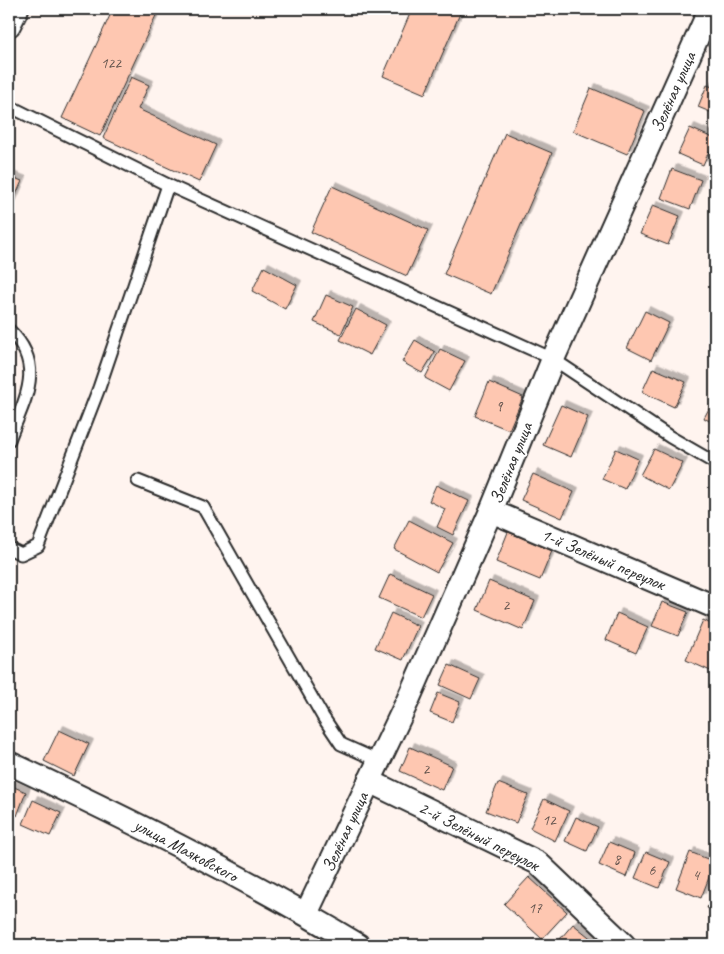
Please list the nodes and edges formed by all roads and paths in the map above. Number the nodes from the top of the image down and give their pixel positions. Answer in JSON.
{"nodes":[{"id":1,"x":17,"y":9,"type":"edge"},
{"id":2,"x":709,"y":21,"type":"edge"},
{"id":3,"x":9,"y":25,"type":"edge"},
{"id":4,"x":9,"y":106,"type":"edge"},
{"id":5,"x":168,"y":185,"type":"junction"},
{"id":6,"x":9,"y":330,"type":"edge"},
{"id":7,"x":554,"y":359,"type":"junction"},
{"id":8,"x":9,"y":440,"type":"edge"},
{"id":9,"x":715,"y":463,"type":"edge"},
{"id":10,"x":138,"y":481,"type":"dead end"},
{"id":11,"x":492,"y":511,"type":"junction"},
{"id":12,"x":9,"y":548,"type":"edge"},
{"id":13,"x":715,"y":607,"type":"edge"},
{"id":14,"x":379,"y":761,"type":"junction"},
{"id":15,"x":9,"y":762,"type":"edge"},
{"id":16,"x":369,"y":781,"type":"junction"},
{"id":17,"x":306,"y":914,"type":"junction"},
{"id":18,"x":358,"y":945,"type":"edge"},
{"id":19,"x":624,"y":945,"type":"edge"}],
"edges":[{"from":1,"to":3,"type":"street"},
{"from":2,"to":7,"type":"street","name":"Зелёная улица"},
{"from":4,"to":5,"type":"lane"},
{"from":5,"to":7,"type":"lane"},
{"from":5,"to":12,"type":"lane"},
{"from":6,"to":8,"type":"lane"},
{"from":7,"to":9,"type":"lane"},
{"from":7,"to":11,"type":"street","name":"Зелёная улица"},
{"from":10,"to":14,"type":"lane"},
{"from":11,"to":13,"type":"street","name":"1-й Зелёный переулок"},
{"from":11,"to":14,"type":"street","name":"Зелёная улица"},
{"from":14,"to":16,"type":"street","name":"Зелёная улица"},
{"from":15,"to":17,"type":"street","name":"улица Маяковского"},
{"from":16,"to":17,"type":"street","name":"Зелёная улица"},
{"from":16,"to":19,"type":"street","name":"2-й Зелёный переулок"},
{"from":17,"to":18,"type":"street","name":"улица Маяковского"}]}
